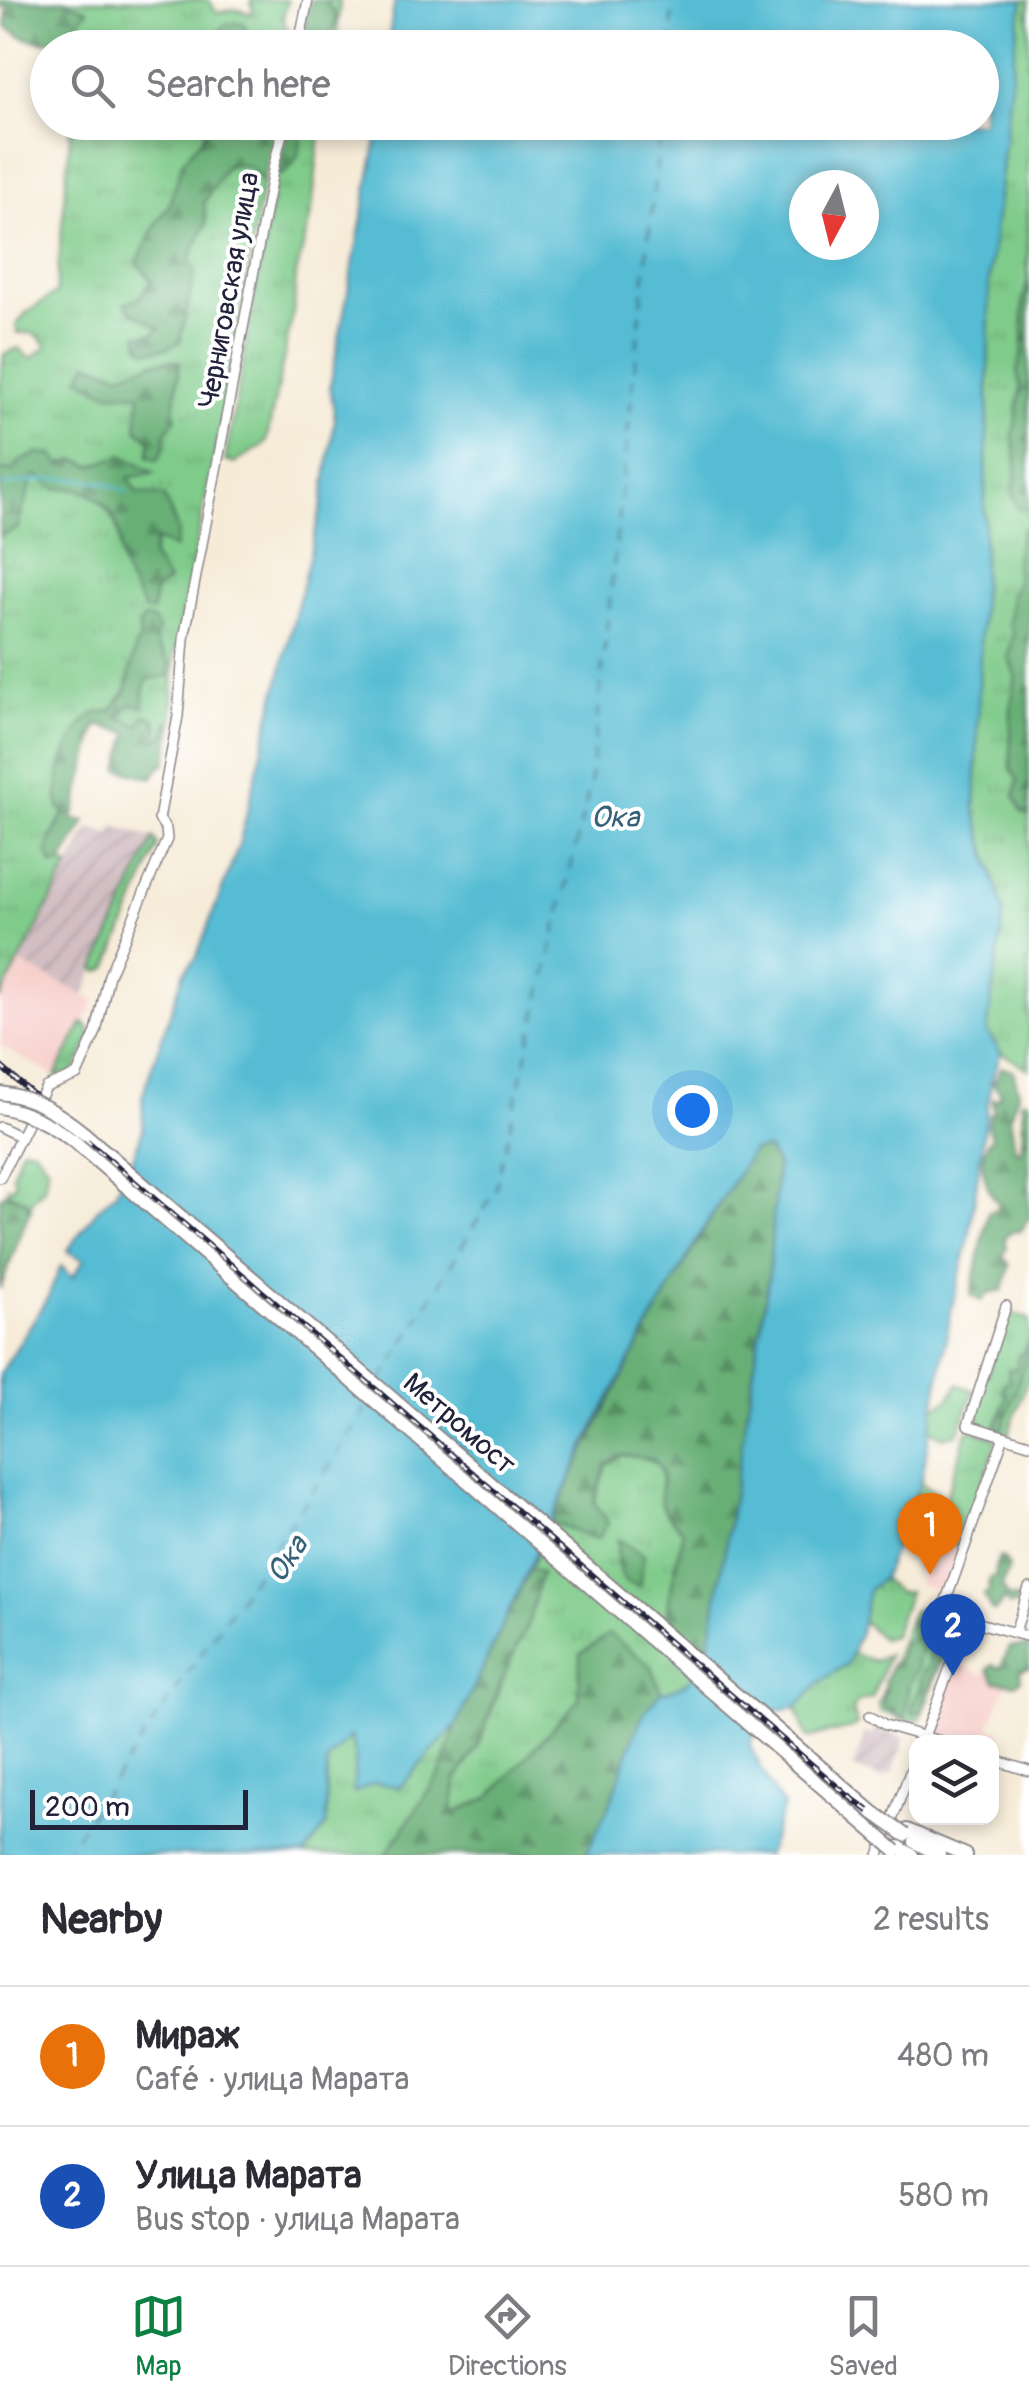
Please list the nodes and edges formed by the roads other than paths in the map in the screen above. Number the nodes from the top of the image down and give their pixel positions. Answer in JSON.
{"nodes":[{"id":1,"x":308,"y":0,"type":"edge"},
{"id":2,"x":302,"y":30,"type":"edge"},
{"id":3,"x":280,"y":140,"type":"edge"},
{"id":4,"x":0,"y":1093,"type":"edge"},
{"id":5,"x":0,"y":1106,"type":"edge"},
{"id":6,"x":0,"y":1127,"type":"edge"},
{"id":7,"x":21,"y":1138,"type":"junction"},
{"id":8,"x":0,"y":1178,"type":"edge"},
{"id":9,"x":1006,"y":1306,"type":"dead end"},
{"id":10,"x":1004,"y":1436,"type":"junction"},
{"id":11,"x":1029,"y":1444,"type":"edge"},
{"id":12,"x":1029,"y":1588,"type":"edge"},
{"id":13,"x":942,"y":1610,"type":"dead end"},
{"id":14,"x":1015,"y":1632,"type":"junction"},
{"id":15,"x":1029,"y":1637,"type":"edge"},
{"id":16,"x":870,"y":1715,"type":"dead end"},
{"id":17,"x":910,"y":1735,"type":"edge"},
{"id":18,"x":925,"y":1735,"type":"edge"},
{"id":19,"x":999,"y":1761,"type":"edge"},
{"id":20,"x":1029,"y":1772,"type":"edge"},
{"id":21,"x":909,"y":1775,"type":"edge"},
{"id":22,"x":870,"y":1819,"type":"junction"},
{"id":23,"x":902,"y":1844,"type":"edge"},
{"id":24,"x":880,"y":1855,"type":"edge"},
{"id":25,"x":912,"y":1855,"type":"edge"},
{"id":26,"x":940,"y":1855,"type":"edge"},
{"id":27,"x":966,"y":1855,"type":"edge"}],
"edges":[{"from":1,"to":2,"type":"street"},
{"from":3,"to":7,"type":"street","name":"Черниговская улица"},
{"from":4,"to":22,"type":"main road","name":"Метромост","bridge":true},
{"from":5,"to":22,"type":"main road","name":"Метромост","bridge":true},
{"from":6,"to":7,"type":"street"},
{"from":7,"to":8,"type":"street"},
{"from":9,"to":10,"type":"street"},
{"from":10,"to":11,"type":"street"},
{"from":10,"to":13,"type":"street"},
{"from":12,"to":14,"type":"street"},
{"from":14,"to":15,"type":"street"},
{"from":14,"to":18,"type":"street"},
{"from":16,"to":17,"type":"street"},
{"from":19,"to":20,"type":"street"},
{"from":21,"to":24,"type":"street"},
{"from":22,"to":23,"type":"main road","bridge":true},
{"from":22,"to":23,"type":"main road","bridge":true},
{"from":23,"to":25,"type":"main road"},
{"from":23,"to":26,"type":"main road"},
{"from":23,"to":27,"type":"main road"}]}
